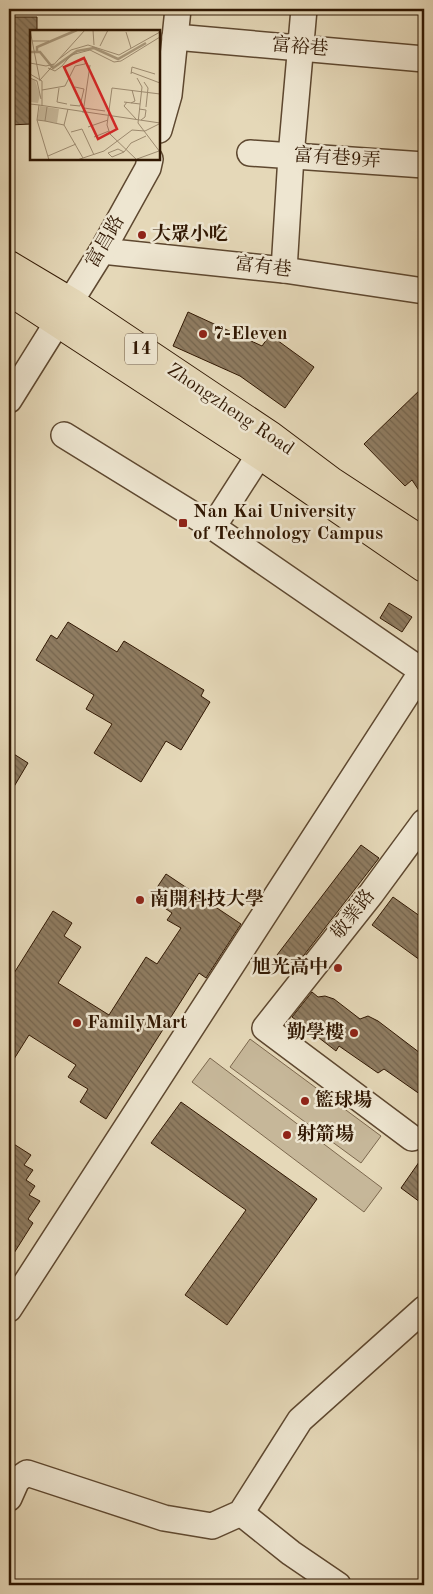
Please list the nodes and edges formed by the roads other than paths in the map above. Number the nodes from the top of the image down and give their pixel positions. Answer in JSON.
{"nodes":[{"id":1,"x":178,"y":9,"type":"edge"},
{"id":2,"x":304,"y":9,"type":"edge"},
{"id":3,"x":175,"y":37,"type":"junction"},
{"id":4,"x":301,"y":48,"type":"junction"},
{"id":5,"x":424,"y":59,"type":"edge"},
{"id":6,"x":160,"y":126,"type":"edge"},
{"id":7,"x":250,"y":153,"type":"dead end"},
{"id":8,"x":291,"y":156,"type":"junction"},
{"id":9,"x":150,"y":160,"type":"edge"},
{"id":10,"x":424,"y":165,"type":"edge"},
{"id":11,"x":102,"y":251,"type":"junction"},
{"id":12,"x":9,"y":265,"type":"edge"},
{"id":13,"x":284,"y":270,"type":"junction"},
{"id":14,"x":9,"y":291,"type":"edge"},
{"id":15,"x":424,"y":291,"type":"edge"},
{"id":16,"x":64,"y":312,"type":"junction"},
{"id":17,"x":9,"y":400,"type":"edge"},
{"id":18,"x":64,"y":435,"type":"dead end"},
{"id":19,"x":265,"y":446,"type":"junction"},
{"id":20,"x":212,"y":527,"type":"junction"},
{"id":21,"x":424,"y":542,"type":"edge"},
{"id":22,"x":424,"y":568,"type":"edge"},
{"id":23,"x":423,"y":670,"type":"edge"},
{"id":24,"x":424,"y":822,"type":"edge"},
{"id":25,"x":412,"y":1138,"type":"dead end"},
{"id":26,"x":9,"y":1309,"type":"edge"},
{"id":27,"x":424,"y":1309,"type":"edge"},
{"id":28,"x":9,"y":1498,"type":"edge"},
{"id":29,"x":241,"y":1514,"type":"junction"},
{"id":30,"x":338,"y":1585,"type":"edge"}],
"edges":[{"from":1,"to":3,"type":"street"},
{"from":2,"to":4,"type":"street"},
{"from":3,"to":4,"type":"street","name":"富裕巷"},
{"from":3,"to":6,"type":"street"},
{"from":4,"to":5,"type":"street","name":"富裕巷"},
{"from":4,"to":8,"type":"street"},
{"from":7,"to":8,"type":"street","name":"富有巷9弄"},
{"from":8,"to":10,"type":"street","name":"富有巷9弄"},
{"from":8,"to":13,"type":"street"},
{"from":9,"to":11,"type":"street","name":"富昌路"},
{"from":11,"to":13,"type":"street","name":"富有巷"},
{"from":11,"to":16,"type":"street","name":"富昌路"},
{"from":12,"to":16,"type":"main road","name":"Zhongzheng Road","number":"14"},
{"from":13,"to":15,"type":"street","name":"富有巷"},
{"from":14,"to":16,"type":"main road","name":"Zhongzheng Road","number":"14"},
{"from":16,"to":17,"type":"street","name":"富昌路"},
{"from":16,"to":19,"type":"main road","name":"Zhongzheng Road","number":"14"},
{"from":18,"to":20,"type":"street"},
{"from":19,"to":20,"type":"street"},
{"from":19,"to":21,"type":"main road","name":"Zhongzheng Road","number":"14"},
{"from":19,"to":22,"type":"main road","name":"Zhongzheng Road","number":"14"},
{"from":20,"to":23,"type":"street"},
{"from":23,"to":26,"type":"street"},
{"from":24,"to":25,"type":"street","name":"敬業路"},
{"from":27,"to":29,"type":"street"},
{"from":28,"to":29,"type":"street"},
{"from":29,"to":30,"type":"street"}]}
